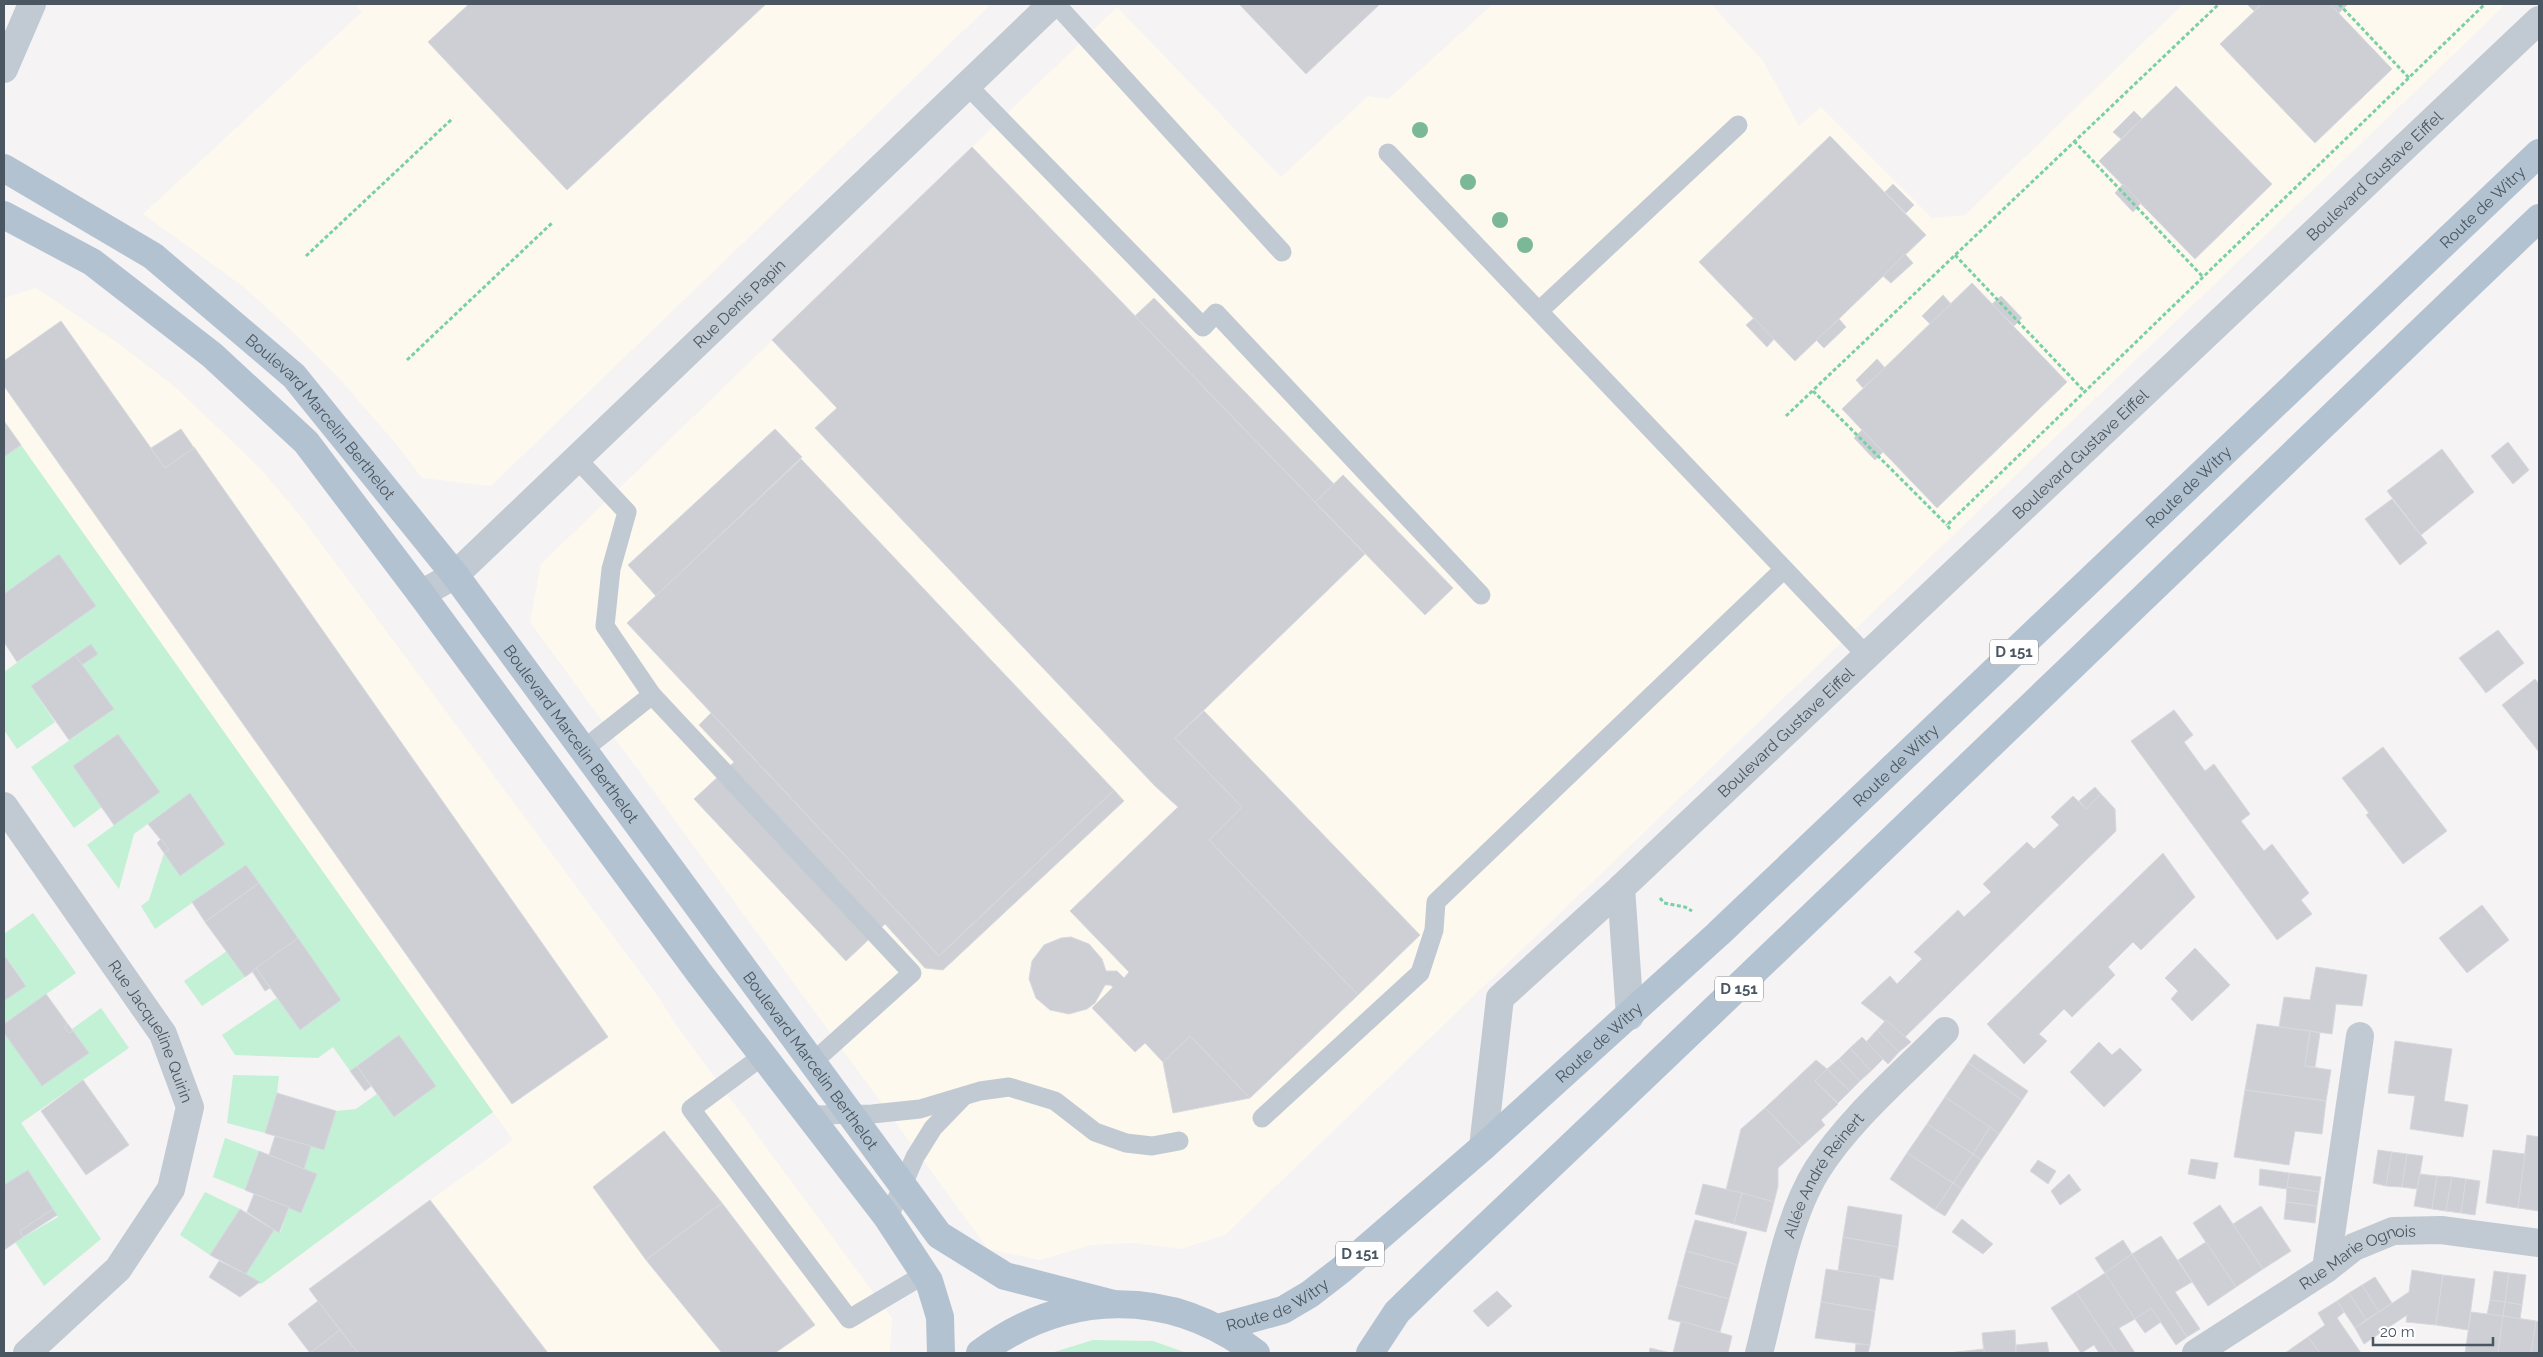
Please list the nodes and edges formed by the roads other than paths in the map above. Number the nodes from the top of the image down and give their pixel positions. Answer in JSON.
{"nodes":[{"id":1,"x":32,"y":4,"type":"edge"},
{"id":2,"x":1049,"y":5,"type":"edge"},
{"id":3,"x":2539,"y":20,"type":"edge"},
{"id":4,"x":4,"y":69,"type":"edge"},
{"id":5,"x":967,"y":85,"type":"junction"},
{"id":6,"x":1738,"y":125,"type":"dead end"},
{"id":7,"x":1388,"y":152,"type":"dead end"},
{"id":8,"x":2539,"y":152,"type":"edge"},
{"id":9,"x":4,"y":168,"type":"edge"},
{"id":10,"x":4,"y":215,"type":"edge"},
{"id":11,"x":2539,"y":218,"type":"edge"},
{"id":12,"x":1282,"y":252,"type":"dead end"},
{"id":13,"x":1538,"y":311,"type":"junction"},
{"id":14,"x":577,"y":459,"type":"junction"},
{"id":15,"x":1784,"y":569,"type":"junction"},
{"id":16,"x":455,"y":575,"type":"junction"},
{"id":17,"x":421,"y":594,"type":"junction"},
{"id":18,"x":1481,"y":595,"type":"dead end"},
{"id":19,"x":1867,"y":656,"type":"junction"},
{"id":20,"x":652,"y":694,"type":"junction"},
{"id":21,"x":584,"y":749,"type":"junction"},
{"id":22,"x":4,"y":806,"type":"edge"},
{"id":23,"x":1622,"y":888,"type":"junction"},
{"id":24,"x":1630,"y":1016,"type":"junction"},
{"id":25,"x":1945,"y":1031,"type":"dead end"},
{"id":26,"x":2360,"y":1036,"type":"dead end"},
{"id":27,"x":764,"y":1055,"type":"junction"},
{"id":28,"x":812,"y":1062,"type":"junction"},
{"id":29,"x":962,"y":1098,"type":"junction"},
{"id":30,"x":850,"y":1113,"type":"junction"},
{"id":31,"x":810,"y":1116,"type":"junction"},
{"id":32,"x":1262,"y":1118,"type":"dead end"},
{"id":33,"x":1179,"y":1141,"type":"dead end"},
{"id":34,"x":1483,"y":1147,"type":"junction"},
{"id":35,"x":902,"y":1185,"type":"junction"},
{"id":36,"x":888,"y":1219,"type":"junction"},
{"id":37,"x":2539,"y":1243,"type":"edge"},
{"id":38,"x":2326,"y":1269,"type":"junction"},
{"id":39,"x":925,"y":1274,"type":"junction"},
{"id":40,"x":1114,"y":1304,"type":"junction"},
{"id":41,"x":1218,"y":1328,"type":"junction"},
{"id":42,"x":27,"y":1353,"type":"edge"},
{"id":43,"x":942,"y":1353,"type":"edge"},
{"id":44,"x":980,"y":1353,"type":"edge"},
{"id":45,"x":1256,"y":1353,"type":"edge"},
{"id":46,"x":1370,"y":1353,"type":"edge"},
{"id":47,"x":1759,"y":1353,"type":"edge"},
{"id":48,"x":2196,"y":1353,"type":"edge"}],
"edges":[{"from":1,"to":4,"type":"street"},
{"from":2,"to":5,"type":"street","name":"Rue Denis Papin"},
{"from":2,"to":12,"type":"lane"},
{"from":3,"to":19,"type":"street","name":"Boulevard Gustave Eiffel"},
{"from":5,"to":14,"type":"street","name":"Rue Denis Papin"},
{"from":5,"to":18,"type":"lane"},
{"from":6,"to":13,"type":"lane"},
{"from":7,"to":13,"type":"lane"},
{"from":8,"to":24,"type":"main road","name":"Route de Witry","number":"D 151"},
{"from":9,"to":16,"type":"main road","name":"Boulevard Marcelin Berthelot"},
{"from":10,"to":17,"type":"main road","name":"Boulevard Marcelin Berthelot"},
{"from":11,"to":46,"type":"main road","number":"D 151"},
{"from":13,"to":15,"type":"lane"},
{"from":14,"to":16,"type":"street","name":"Rue Denis Papin"},
{"from":14,"to":20,"type":"lane"},
{"from":15,"to":19,"type":"lane"},
{"from":15,"to":32,"type":"lane"},
{"from":16,"to":17,"type":"street","name":"Rue Denis Papin"},
{"from":16,"to":21,"type":"main road","name":"Boulevard Marcelin Berthelot"},
{"from":17,"to":27,"type":"main road","name":"Boulevard Marcelin Berthelot"},
{"from":19,"to":23,"type":"street","name":"Boulevard Gustave Eiffel"},
{"from":20,"to":21,"type":"lane"},
{"from":20,"to":28,"type":"lane"},
{"from":21,"to":28,"type":"main road","name":"Boulevard Marcelin Berthelot"},
{"from":22,"to":42,"type":"street","name":"Rue Jacqueline Quirin"},
{"from":23,"to":24,"type":"street"},
{"from":23,"to":34,"type":"street","name":"Boulevard Gustave Eiffel"},
{"from":24,"to":34,"type":"main road","name":"Route de Witry","number":"D 151"},
{"from":25,"to":47,"type":"street","name":"Allée André Reinert"},
{"from":26,"to":38,"type":"street"},
{"from":27,"to":31,"type":"main road","name":"Boulevard Marcelin Berthelot"},
{"from":27,"to":39,"type":"lane"},
{"from":28,"to":30,"type":"main road","name":"Boulevard Marcelin Berthelot"},
{"from":29,"to":30,"type":"lane"},
{"from":29,"to":33,"type":"lane"},
{"from":29,"to":35,"type":"lane"},
{"from":30,"to":31,"type":"lane"},
{"from":30,"to":35,"type":"main road","name":"Boulevard Marcelin Berthelot"},
{"from":31,"to":36,"type":"main road","name":"Boulevard Marcelin Berthelot"},
{"from":34,"to":41,"type":"main road","name":"Route de Witry","number":"D 151"},
{"from":35,"to":36,"type":"lane"},
{"from":35,"to":40,"type":"main road","name":"Boulevard Marcelin Berthelot"},
{"from":36,"to":39,"type":"main road","name":"Boulevard Marcelin Berthelot"},
{"from":37,"to":38,"type":"street","name":"Rue Marie Ognois"},
{"from":38,"to":48,"type":"street","name":"Rue Marie Ognois"},
{"from":39,"to":43,"type":"main road","name":"Boulevard Marcelin Berthelot"},
{"from":40,"to":41,"type":"main road"},
{"from":40,"to":44,"type":"main road"},
{"from":41,"to":45,"type":"main road"}]}
